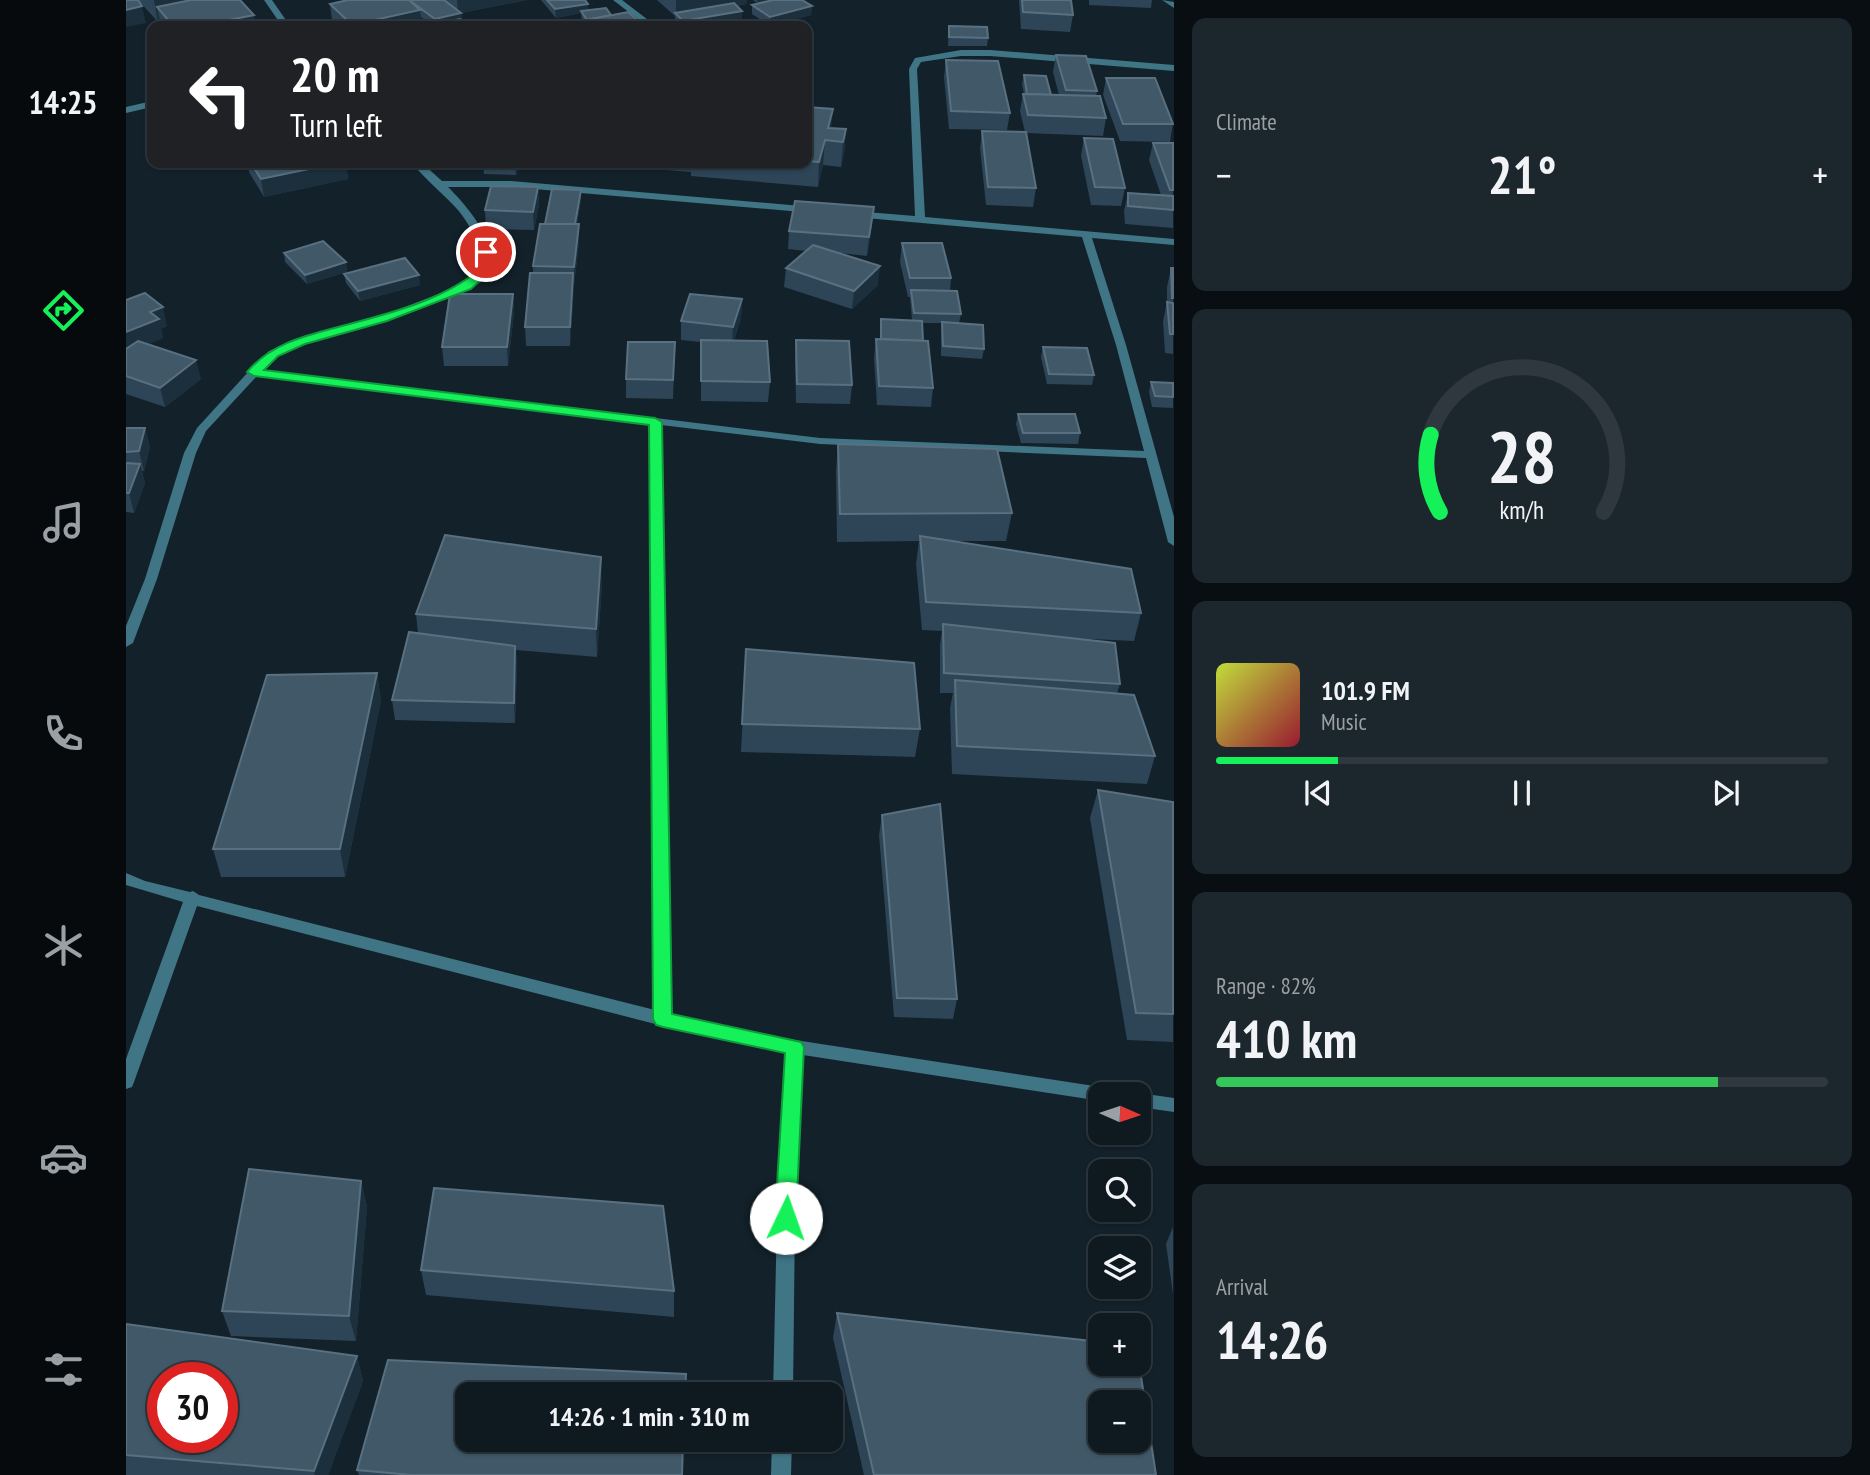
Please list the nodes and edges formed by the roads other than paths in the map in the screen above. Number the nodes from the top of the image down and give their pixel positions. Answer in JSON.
{"nodes":[{"id":1,"x":268,"y":0,"type":"edge"},
{"id":2,"x":617,"y":0,"type":"edge"},
{"id":3,"x":1166,"y":0,"type":"edge"},
{"id":4,"x":1174,"y":6,"type":"edge"},
{"id":5,"x":283,"y":21,"type":"edge"},
{"id":6,"x":645,"y":21,"type":"edge"},
{"id":7,"x":1174,"y":68,"type":"edge"},
{"id":8,"x":147,"y":105,"type":"edge"},
{"id":9,"x":126,"y":110,"type":"edge"},
{"id":10,"x":423,"y":168,"type":"edge"},
{"id":11,"x":441,"y":184,"type":"junction"},
{"id":12,"x":824,"y":211,"type":"edge"},
{"id":13,"x":838,"y":212,"type":"edge"},
{"id":14,"x":920,"y":219,"type":"junction"},
{"id":15,"x":1086,"y":234,"type":"junction"},
{"id":16,"x":1174,"y":242,"type":"edge"},
{"id":17,"x":254,"y":372,"type":"junction"},
{"id":18,"x":655,"y":422,"type":"junction"},
{"id":19,"x":1150,"y":455,"type":"junction"},
{"id":20,"x":1174,"y":542,"type":"edge"},
{"id":21,"x":126,"y":643,"type":"edge"},
{"id":22,"x":126,"y":879,"type":"edge"},
{"id":23,"x":193,"y":897,"type":"junction"},
{"id":24,"x":663,"y":1019,"type":"junction"},
{"id":25,"x":795,"y":1047,"type":"junction"},
{"id":26,"x":126,"y":1082,"type":"edge"},
{"id":27,"x":1088,"y":1092,"type":"edge"},
{"id":28,"x":1152,"y":1102,"type":"edge"},
{"id":29,"x":1174,"y":1105,"type":"edge"},
{"id":30,"x":783,"y":1382,"type":"edge"},
{"id":31,"x":782,"y":1452,"type":"edge"},
{"id":32,"x":781,"y":1475,"type":"edge"}],
"edges":[{"from":1,"to":5,"type":"street"},
{"from":2,"to":6,"type":"street"},
{"from":3,"to":4,"type":"street"},
{"from":7,"to":14,"type":"street"},
{"from":8,"to":9,"type":"street"},
{"from":10,"to":11,"type":"street"},
{"from":11,"to":12,"type":"street"},
{"from":11,"to":17,"type":"street"},
{"from":13,"to":14,"type":"street"},
{"from":14,"to":15,"type":"street"},
{"from":15,"to":16,"type":"street"},
{"from":15,"to":19,"type":"street"},
{"from":17,"to":18,"type":"street"},
{"from":17,"to":21,"type":"street"},
{"from":18,"to":19,"type":"street"},
{"from":18,"to":24,"type":"street"},
{"from":19,"to":20,"type":"street"},
{"from":22,"to":23,"type":"street"},
{"from":23,"to":24,"type":"street"},
{"from":23,"to":26,"type":"street"},
{"from":24,"to":25,"type":"street"},
{"from":25,"to":27,"type":"street"},
{"from":25,"to":30,"type":"street"},
{"from":28,"to":29,"type":"street"},
{"from":31,"to":32,"type":"street"}]}
